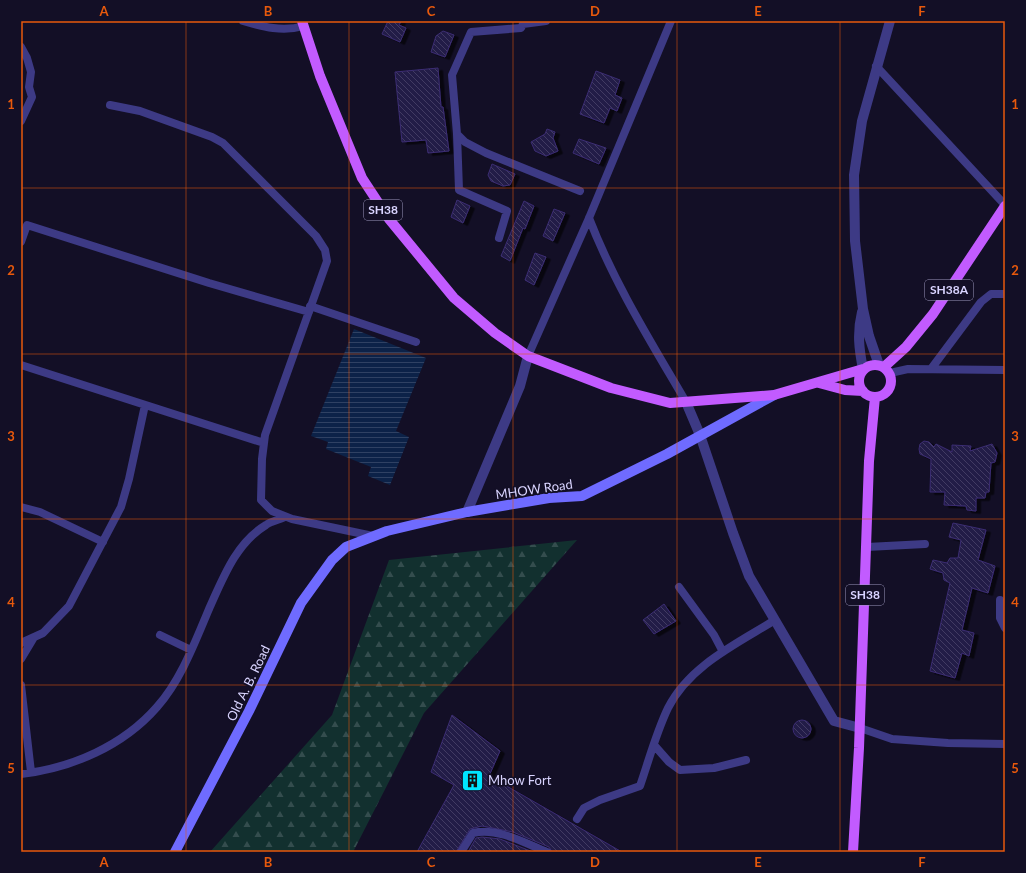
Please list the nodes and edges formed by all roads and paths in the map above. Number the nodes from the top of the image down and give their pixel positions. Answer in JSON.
{"nodes":[{"id":1,"x":243,"y":21,"type":"edge"},
{"id":2,"x":546,"y":21,"type":"edge"},
{"id":3,"x":671,"y":21,"type":"edge"},
{"id":4,"x":890,"y":21,"type":"edge"},
{"id":5,"x":303,"y":23,"type":"edge"},
{"id":6,"x":21,"y":48,"type":"edge"},
{"id":7,"x":876,"y":66,"type":"junction"},
{"id":8,"x":110,"y":105,"type":"dead end"},
{"id":9,"x":21,"y":121,"type":"edge"},
{"id":10,"x":457,"y":134,"type":"junction"},
{"id":11,"x":580,"y":191,"type":"dead end"},
{"id":12,"x":1004,"y":208,"type":"edge"},
{"id":13,"x":590,"y":218,"type":"junction"},
{"id":14,"x":498,"y":238,"type":"dead end"},
{"id":15,"x":21,"y":242,"type":"edge"},
{"id":16,"x":1005,"y":294,"type":"edge"},
{"id":17,"x":309,"y":309,"type":"junction"},
{"id":18,"x":863,"y":309,"type":"junction"},
{"id":19,"x":416,"y":342,"type":"dead end"},
{"id":20,"x":528,"y":356,"type":"junction"},
{"id":21,"x":21,"y":365,"type":"edge"},
{"id":22,"x":884,"y":368,"type":"junction"},
{"id":23,"x":931,"y":369,"type":"junction"},
{"id":24,"x":863,"y":370,"type":"junction"},
{"id":25,"x":1005,"y":370,"type":"edge"},
{"id":26,"x":819,"y":383,"type":"junction"},
{"id":27,"x":863,"y":391,"type":"junction"},
{"id":28,"x":774,"y":395,"type":"junction"},
{"id":29,"x":875,"y":397,"type":"junction"},
{"id":30,"x":686,"y":402,"type":"junction"},
{"id":31,"x":145,"y":405,"type":"junction"},
{"id":32,"x":700,"y":435,"type":"junction"},
{"id":33,"x":264,"y":443,"type":"junction"},
{"id":34,"x":21,"y":507,"type":"edge"},
{"id":35,"x":467,"y":512,"type":"junction"},
{"id":36,"x":285,"y":517,"type":"junction"},
{"id":37,"x":373,"y":536,"type":"junction"},
{"id":38,"x":361,"y":541,"type":"joint"},
{"id":39,"x":103,"y":542,"type":"junction"},
{"id":40,"x":925,"y":544,"type":"dead end"},
{"id":41,"x":867,"y":547,"type":"junction"},
{"id":42,"x":679,"y":586,"type":"dead end"},
{"id":43,"x":1000,"y":600,"type":"dead end"},
{"id":44,"x":775,"y":620,"type":"junction"},
{"id":45,"x":1005,"y":628,"type":"edge"},
{"id":46,"x":160,"y":635,"type":"dead end"},
{"id":47,"x":33,"y":638,"type":"junction"},
{"id":48,"x":21,"y":643,"type":"edge"},
{"id":49,"x":191,"y":650,"type":"junction"},
{"id":50,"x":723,"y":652,"type":"junction"},
{"id":51,"x":21,"y":659,"type":"edge"},
{"id":52,"x":21,"y":685,"type":"edge"},
{"id":53,"x":860,"y":728,"type":"junction"},
{"id":54,"x":1005,"y":744,"type":"edge"},
{"id":55,"x":654,"y":745,"type":"junction"},
{"id":56,"x":746,"y":760,"type":"dead end"},
{"id":57,"x":31,"y":772,"type":"junction"},
{"id":58,"x":21,"y":774,"type":"edge"},
{"id":59,"x":577,"y":819,"type":"dead end"},
{"id":60,"x":536,"y":850,"type":"edge"},
{"id":61,"x":175,"y":852,"type":"edge"},
{"id":62,"x":461,"y":852,"type":"edge"},
{"id":63,"x":547,"y":852,"type":"edge"},
{"id":64,"x":853,"y":852,"type":"edge"}],
"edges":[{"from":1,"to":5,"type":"street"},
{"from":2,"to":10,"type":"street"},
{"from":3,"to":13,"type":"street"},
{"from":4,"to":7,"type":"street"},
{"from":5,"to":20,"type":"main road","number":"SH38"},
{"from":6,"to":9,"type":"street"},
{"from":7,"to":12,"type":"street"},
{"from":7,"to":18,"type":"street"},
{"from":8,"to":17,"type":"street"},
{"from":10,"to":11,"type":"street"},
{"from":10,"to":14,"type":"street"},
{"from":12,"to":22,"type":"main road","number":"SH38A"},
{"from":13,"to":20,"type":"street"},
{"from":13,"to":30,"type":"street"},
{"from":15,"to":17,"type":"street"},
{"from":16,"to":23,"type":"street"},
{"from":17,"to":19,"type":"street"},
{"from":17,"to":33,"type":"street"},
{"from":18,"to":22,"type":"street"},
{"from":18,"to":24,"type":"street"},
{"from":20,"to":30,"type":"main road","number":"SH38"},
{"from":20,"to":35,"type":"street"},
{"from":21,"to":31,"type":"street"},
{"from":22,"to":23,"type":"street"},
{"from":22,"to":24,"type":"main road","number":"SH38"},
{"from":22,"to":29,"type":"main road"},
{"from":23,"to":25,"type":"street"},
{"from":24,"to":26,"type":"main road","number":"SH38"},
{"from":24,"to":27,"type":"main road"},
{"from":26,"to":27,"type":"main road","number":"SH38"},
{"from":26,"to":28,"type":"main road","number":"SH38"},
{"from":27,"to":29,"type":"main road","number":"SH38"},
{"from":28,"to":30,"type":"main road","number":"SH38"},
{"from":28,"to":32,"type":"main road","name":"MHOW Road"},
{"from":29,"to":41,"type":"main road","number":"SH38"},
{"from":30,"to":32,"type":"street"},
{"from":31,"to":33,"type":"street"},
{"from":31,"to":39,"type":"street"},
{"from":32,"to":35,"type":"main road","name":"MHOW Road"},
{"from":32,"to":44,"type":"street"},
{"from":33,"to":36,"type":"street"},
{"from":34,"to":39,"type":"street"},
{"from":35,"to":37,"type":"main road","name":"MHOW Road"},
{"from":36,"to":37,"type":"street"},
{"from":36,"to":49,"type":"street"},
{"from":37,"to":38,"type":"main road","name":"MHOW Road"},
{"from":38,"to":61,"type":"main road","name":"Old A. B. Road"},
{"from":39,"to":47,"type":"street"},
{"from":40,"to":41,"type":"street"},
{"from":41,"to":53,"type":"main road","number":"SH38"},
{"from":42,"to":50,"type":"street"},
{"from":43,"to":45,"type":"street"},
{"from":44,"to":50,"type":"street"},
{"from":44,"to":53,"type":"street"},
{"from":46,"to":49,"type":"street"},
{"from":47,"to":48,"type":"street"},
{"from":47,"to":51,"type":"street"},
{"from":49,"to":57,"type":"street"},
{"from":50,"to":55,"type":"street"},
{"from":52,"to":57,"type":"street"},
{"from":53,"to":54,"type":"street"},
{"from":53,"to":64,"type":"main road","number":"SH38"},
{"from":55,"to":56,"type":"street"},
{"from":55,"to":59,"type":"street"},
{"from":57,"to":58,"type":"street"},
{"from":60,"to":62,"type":"street"},
{"from":60,"to":63,"type":"street"}]}
